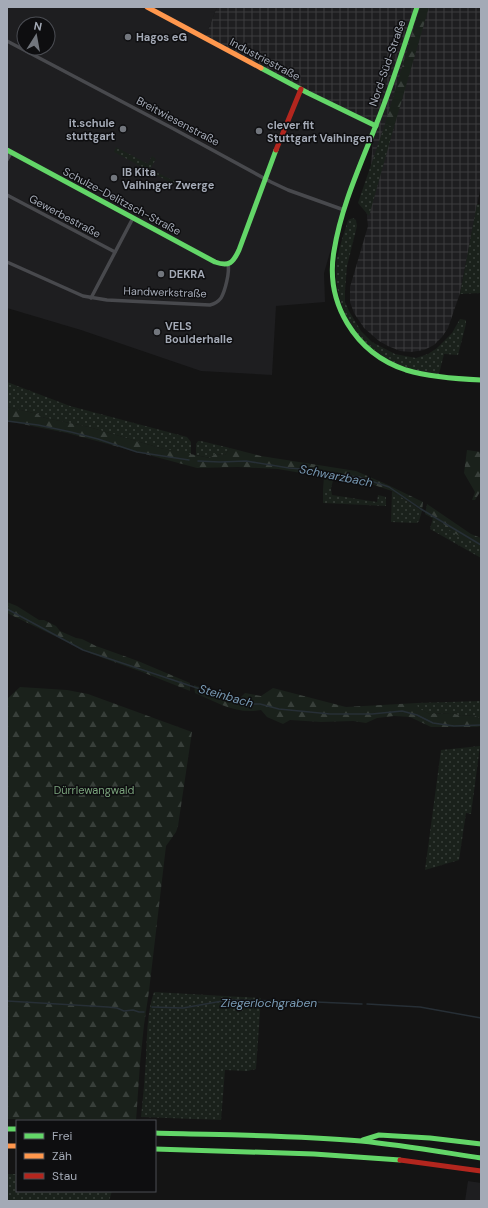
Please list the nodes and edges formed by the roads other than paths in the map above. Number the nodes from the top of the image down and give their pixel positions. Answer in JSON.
{"nodes":[{"id":1,"x":147,"y":7,"type":"edge"},
{"id":2,"x":417,"y":7,"type":"edge"},
{"id":3,"x":7,"y":41,"type":"edge"},
{"id":4,"x":301,"y":89,"type":"junction"},
{"id":5,"x":376,"y":126,"type":"junction"},
{"id":6,"x":9,"y":152,"type":"edge"},
{"id":7,"x":7,"y":160,"type":"edge"},
{"id":8,"x":265,"y":178,"type":"junction"},
{"id":9,"x":7,"y":195,"type":"edge"},
{"id":10,"x":344,"y":210,"type":"junction"},
{"id":11,"x":133,"y":218,"type":"junction"},
{"id":12,"x":115,"y":252,"type":"junction"},
{"id":13,"x":7,"y":262,"type":"edge"},
{"id":14,"x":228,"y":264,"type":"junction"},
{"id":15,"x":91,"y":298,"type":"junction"},
{"id":16,"x":481,"y":380,"type":"edge"},
{"id":17,"x":156,"y":1133,"type":"edge"},
{"id":18,"x":361,"y":1141,"type":"junction"},
{"id":19,"x":481,"y":1144,"type":"edge"},
{"id":20,"x":156,"y":1149,"type":"edge"},
{"id":21,"x":481,"y":1158,"type":"edge"},
{"id":22,"x":481,"y":1171,"type":"edge"}],
"edges":[{"from":1,"to":4,"type":"main road","name":"Industriestraße"},
{"from":2,"to":5,"type":"main road","name":"Nord-Süd-Straße"},
{"from":3,"to":8,"type":"street","name":"Breitwiesenstraße"},
{"from":4,"to":5,"type":"main road","name":"Industriestraße"},
{"from":4,"to":8,"type":"main road","name":"Handwerkstraße"},
{"from":5,"to":10,"type":"main road","name":"Nord-Süd-Straße"},
{"from":6,"to":7,"type":"street"},
{"from":6,"to":11,"type":"main road","name":"Schulze-Delitzsch-Straße"},
{"from":8,"to":10,"type":"street","name":"Breitwiesenstraße"},
{"from":8,"to":14,"type":"main road","name":"Handwerkstraße"},
{"from":9,"to":12,"type":"street","name":"Gewerbestraße"},
{"from":10,"to":16,"type":"main road","name":"Nord-Süd-Straße"},
{"from":11,"to":12,"type":"street"},
{"from":11,"to":14,"type":"main road","name":"Schulze-Delitzsch-Straße"},
{"from":12,"to":15,"type":"street"},
{"from":13,"to":15,"type":"street","name":"Handwerkstraße"},
{"from":14,"to":15,"type":"street","name":"Handwerkstraße"},
{"from":17,"to":18,"type":"main road"},
{"from":18,"to":19,"type":"main road"},
{"from":18,"to":21,"type":"main road"},
{"from":20,"to":22,"type":"main road"}]}
